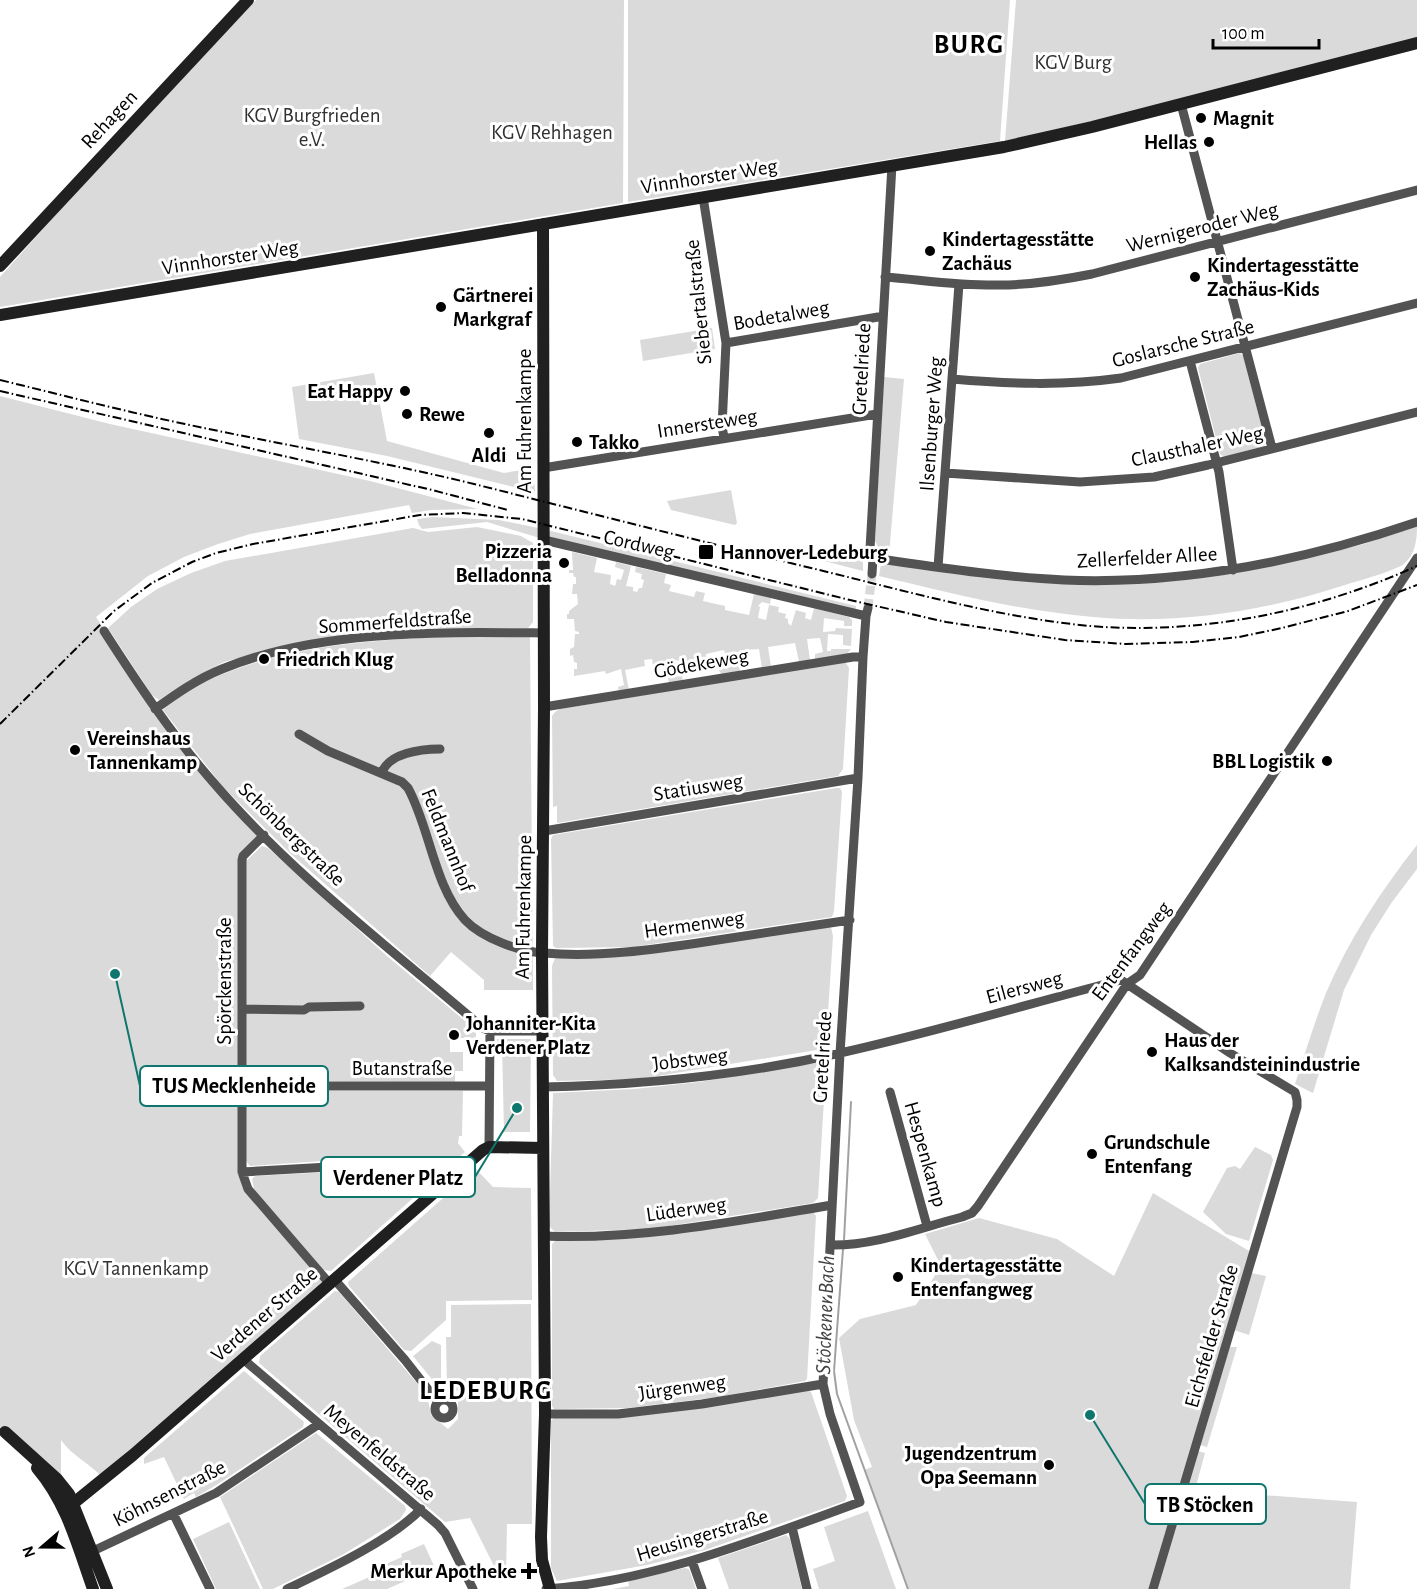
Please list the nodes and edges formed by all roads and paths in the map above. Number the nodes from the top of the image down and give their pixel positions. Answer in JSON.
{"nodes":[{"id":1,"x":248,"y":0,"type":"edge"},
{"id":2,"x":1417,"y":43,"type":"edge"},
{"id":3,"x":1181,"y":104,"type":"junction"},
{"id":4,"x":892,"y":165,"type":"junction"},
{"id":5,"x":1417,"y":190,"type":"edge"},
{"id":6,"x":703,"y":197,"type":"junction"},
{"id":7,"x":543,"y":224,"type":"junction"},
{"id":8,"x":1218,"y":242,"type":"junction"},
{"id":9,"x":0,"y":266,"type":"edge"},
{"id":10,"x":885,"y":277,"type":"junction"},
{"id":11,"x":959,"y":284,"type":"junction"},
{"id":12,"x":1417,"y":303,"type":"edge"},
{"id":13,"x":0,"y":315,"type":"edge"},
{"id":14,"x":878,"y":317,"type":"dead end"},
{"id":15,"x":726,"y":343,"type":"junction"},
{"id":16,"x":1246,"y":346,"type":"junction"},
{"id":17,"x":1190,"y":361,"type":"junction"},
{"id":18,"x":952,"y":379,"type":"junction"},
{"id":19,"x":1417,"y":412,"type":"edge"},
{"id":20,"x":877,"y":414,"type":"junction"},
{"id":21,"x":724,"y":438,"type":"junction"},
{"id":22,"x":1272,"y":448,"type":"junction"},
{"id":23,"x":1216,"y":463,"type":"junction"},
{"id":24,"x":543,"y":468,"type":"junction"},
{"id":25,"x":945,"y":473,"type":"junction"},
{"id":26,"x":1417,"y":522,"type":"edge"},
{"id":27,"x":544,"y":540,"type":"junction"},
{"id":28,"x":873,"y":558,"type":"junction"},
{"id":29,"x":1417,"y":558,"type":"edge"},
{"id":30,"x":938,"y":567,"type":"junction"},
{"id":31,"x":1233,"y":570,"type":"junction"},
{"id":32,"x":872,"y":574,"type":"tunnel mouth"},
{"id":33,"x":867,"y":612,"type":"joint"},
{"id":34,"x":104,"y":631,"type":"dead end"},
{"id":35,"x":544,"y":633,"type":"junction"},
{"id":36,"x":863,"y":657,"type":"junction"},
{"id":37,"x":544,"y":707,"type":"junction"},
{"id":38,"x":155,"y":709,"type":"junction"},
{"id":39,"x":299,"y":734,"type":"dead end"},
{"id":40,"x":440,"y":749,"type":"dead end"},
{"id":41,"x":382,"y":773,"type":"junction"},
{"id":42,"x":858,"y":778,"type":"junction"},
{"id":43,"x":544,"y":831,"type":"junction"},
{"id":44,"x":264,"y":835,"type":"junction"},
{"id":45,"x":850,"y":920,"type":"junction"},
{"id":46,"x":542,"y":953,"type":"junction"},
{"id":47,"x":1126,"y":984,"type":"junction"},
{"id":48,"x":360,"y":1006,"type":"dead end"},
{"id":49,"x":243,"y":1009,"type":"junction"},
{"id":50,"x":490,"y":1031,"type":"junction"},
{"id":51,"x":542,"y":1031,"type":"junction"},
{"id":52,"x":840,"y":1053,"type":"junction"},
{"id":53,"x":242,"y":1086,"type":"junction"},
{"id":54,"x":489,"y":1086,"type":"junction"},
{"id":55,"x":543,"y":1087,"type":"junction"},
{"id":56,"x":890,"y":1092,"type":"dead end"},
{"id":57,"x":489,"y":1146,"type":"junction"},
{"id":58,"x":543,"y":1148,"type":"junction"},
{"id":59,"x":364,"y":1165,"type":"dead end"},
{"id":60,"x":242,"y":1172,"type":"junction"},
{"id":61,"x":832,"y":1205,"type":"junction"},
{"id":62,"x":927,"y":1226,"type":"junction"},
{"id":63,"x":544,"y":1236,"type":"junction"},
{"id":64,"x":832,"y":1245,"type":"junction"},
{"id":65,"x":331,"y":1281,"type":"junction"},
{"id":66,"x":243,"y":1359,"type":"junction"},
{"id":67,"x":823,"y":1384,"type":"junction"},
{"id":68,"x":438,"y":1402,"type":"dead end"},
{"id":69,"x":544,"y":1414,"type":"junction"},
{"id":70,"x":319,"y":1424,"type":"junction"},
{"id":71,"x":2,"y":1430,"type":"edge"},
{"id":72,"x":860,"y":1502,"type":"joint"},
{"id":73,"x":70,"y":1507,"type":"junction"},
{"id":74,"x":421,"y":1509,"type":"junction"},
{"id":75,"x":174,"y":1515,"type":"junction"},
{"id":76,"x":792,"y":1527,"type":"junction"},
{"id":77,"x":93,"y":1551,"type":"junction"},
{"id":78,"x":692,"y":1561,"type":"junction"},
{"id":79,"x":93,"y":1589,"type":"edge"},
{"id":80,"x":107,"y":1589,"type":"edge"},
{"id":81,"x":210,"y":1589,"type":"edge"},
{"id":82,"x":287,"y":1589,"type":"edge"},
{"id":83,"x":473,"y":1589,"type":"edge"},
{"id":84,"x":549,"y":1589,"type":"edge"},
{"id":85,"x":702,"y":1589,"type":"edge"},
{"id":86,"x":807,"y":1589,"type":"edge"},
{"id":87,"x":1153,"y":1589,"type":"edge"}],
"edges":[{"from":1,"to":9,"type":"street","name":"Rehagen"},
{"from":2,"to":3,"type":"street","name":"Vinnhorster Weg"},
{"from":3,"to":4,"type":"street","name":"Vinnhorster Weg"},
{"from":3,"to":8,"type":"street"},
{"from":4,"to":6,"type":"street","name":"Vinnhorster Weg"},
{"from":4,"to":10,"type":"street","name":"Gretelriede"},
{"from":5,"to":8,"type":"street","name":"Wernigeroder Weg"},
{"from":6,"to":7,"type":"street","name":"Vinnhorster Weg"},
{"from":6,"to":15,"type":"street","name":"Siebertalstraße"},
{"from":7,"to":13,"type":"street","name":"Vinnhorster Weg"},
{"from":7,"to":24,"type":"street","name":"Am Fuhrenkampe"},
{"from":8,"to":11,"type":"street","name":"Wernigeroder Weg"},
{"from":8,"to":16,"type":"street"},
{"from":10,"to":11,"type":"street","name":"Wernigeroder Weg"},
{"from":10,"to":20,"type":"street","name":"Gretelriede"},
{"from":11,"to":18,"type":"street","name":"Ilsenburger Weg"},
{"from":12,"to":16,"type":"street","name":"Goslarsche Straße"},
{"from":14,"to":15,"type":"street","name":"Bodetalweg"},
{"from":15,"to":21,"type":"street","name":"Siebertalstraße"},
{"from":16,"to":17,"type":"street","name":"Goslarsche Straße"},
{"from":16,"to":22,"type":"street"},
{"from":17,"to":18,"type":"street","name":"Goslarsche Straße"},
{"from":17,"to":23,"type":"street"},
{"from":18,"to":25,"type":"street","name":"Ilsenburger Weg"},
{"from":19,"to":22,"type":"street","name":"Clausthaler Weg"},
{"from":20,"to":21,"type":"street","name":"Innersteweg"},
{"from":20,"to":28,"type":"street","name":"Gretelriede"},
{"from":21,"to":24,"type":"street","name":"Innersteweg"},
{"from":22,"to":23,"type":"street","name":"Clausthaler Weg"},
{"from":23,"to":25,"type":"street","name":"Clausthaler Weg"},
{"from":23,"to":31,"type":"street"},
{"from":24,"to":27,"type":"street","name":"Am Fuhrenkampe"},
{"from":25,"to":30,"type":"street","name":"Ilsenburger Weg"},
{"from":26,"to":31,"type":"street","name":"Zellerfelder Allee"},
{"from":27,"to":33,"type":"street","name":"Cordweg"},
{"from":27,"to":35,"type":"street","name":"Am Fuhrenkampe"},
{"from":28,"to":30,"type":"street","name":"Zellerfelder Allee"},
{"from":28,"to":32,"type":"street","name":"Gretelriede"},
{"from":29,"to":47,"type":"street","name":"Entenfangweg"},
{"from":30,"to":31,"type":"street","name":"Zellerfelder Allee"},
{"from":33,"to":36,"type":"street","name":"Gretelriede"},
{"from":34,"to":38,"type":"street","name":"Schönbergstraße"},
{"from":35,"to":37,"type":"street","name":"Am Fuhrenkampe"},
{"from":35,"to":38,"type":"street","name":"Sommerfeldstraße"},
{"from":36,"to":37,"type":"street","name":"Gödekeweg"},
{"from":36,"to":42,"type":"street","name":"Gretelriede"},
{"from":37,"to":43,"type":"street","name":"Am Fuhrenkampe"},
{"from":38,"to":44,"type":"street","name":"Schönbergstraße"},
{"from":39,"to":41,"type":"street","name":"Feldmannhof"},
{"from":40,"to":41,"type":"street"},
{"from":41,"to":46,"type":"street","name":"Feldmannhof"},
{"from":42,"to":43,"type":"street","name":"Statiusweg"},
{"from":42,"to":45,"type":"street","name":"Gretelriede"},
{"from":43,"to":46,"type":"street","name":"Am Fuhrenkampe"},
{"from":44,"to":49,"type":"street","name":"Spörckenstraße"},
{"from":44,"to":50,"type":"street","name":"Schönbergstraße"},
{"from":45,"to":46,"type":"street","name":"Hermenweg"},
{"from":45,"to":52,"type":"street","name":"Gretelriede"},
{"from":46,"to":51,"type":"street","name":"Am Fuhrenkampe"},
{"from":47,"to":52,"type":"street","name":"Eilersweg"},
{"from":47,"to":62,"type":"street","name":"Entenfangweg"},
{"from":47,"to":87,"type":"street","name":"Eichsfelder Straße"},
{"from":48,"to":49,"type":"street"},
{"from":49,"to":53,"type":"street","name":"Spörckenstraße"},
{"from":50,"to":51,"type":"street"},
{"from":50,"to":54,"type":"street"},
{"from":51,"to":55,"type":"street","name":"Am Fuhrenkampe"},
{"from":52,"to":55,"type":"street","name":"Jobstweg"},
{"from":52,"to":61,"type":"street","name":"Gretelriede"},
{"from":53,"to":54,"type":"street","name":"Butanstraße"},
{"from":53,"to":60,"type":"street","name":"Spörckenstraße"},
{"from":54,"to":57,"type":"street"},
{"from":55,"to":58,"type":"street","name":"Am Fuhrenkampe"},
{"from":56,"to":62,"type":"street","name":"Hespenkamp"},
{"from":57,"to":58,"type":"street"},
{"from":57,"to":65,"type":"street","name":"Verdener Straße"},
{"from":58,"to":63,"type":"street","name":"Am Fuhrenkampe"},
{"from":59,"to":60,"type":"street"},
{"from":60,"to":65,"type":"street","name":"Spörckenstraße"},
{"from":61,"to":63,"type":"street","name":"Lüderweg"},
{"from":61,"to":64,"type":"street","name":"Gretelriede"},
{"from":62,"to":64,"type":"street","name":"Entenfangweg"},
{"from":63,"to":69,"type":"street","name":"Am Fuhrenkampe"},
{"from":64,"to":67,"type":"street","name":"Gretelriede"},
{"from":65,"to":66,"type":"street","name":"Verdener Straße"},
{"from":65,"to":68,"type":"street","name":"Spörckenstraße"},
{"from":66,"to":70,"type":"street","name":"Meyenfeldstraße"},
{"from":66,"to":73,"type":"street","name":"Verdener Straße"},
{"from":67,"to":69,"type":"street","name":"Jürgenweg"},
{"from":67,"to":72,"type":"street","name":"Gretelriede"},
{"from":69,"to":84,"type":"street","name":"Am Fuhrenkampe"},
{"from":70,"to":74,"type":"street","name":"Meyenfeldstraße"},
{"from":70,"to":75,"type":"street","name":"Köhnsenstraße"},
{"from":71,"to":73,"type":"street"},
{"from":72,"to":76,"type":"street","name":"Heusingerstraße"},
{"from":73,"to":77,"type":"street"},
{"from":73,"to":79,"type":"street"},
{"from":74,"to":82,"type":"street"},
{"from":74,"to":83,"type":"street","name":"Meyenfeldstraße"},
{"from":75,"to":77,"type":"street","name":"Köhnsenstraße"},
{"from":75,"to":81,"type":"street"},
{"from":76,"to":78,"type":"street","name":"Heusingerstraße"},
{"from":76,"to":86,"type":"street"},
{"from":77,"to":80,"type":"street"},
{"from":78,"to":84,"type":"street","name":"Heusingerstraße"},
{"from":78,"to":85,"type":"street"}]}
